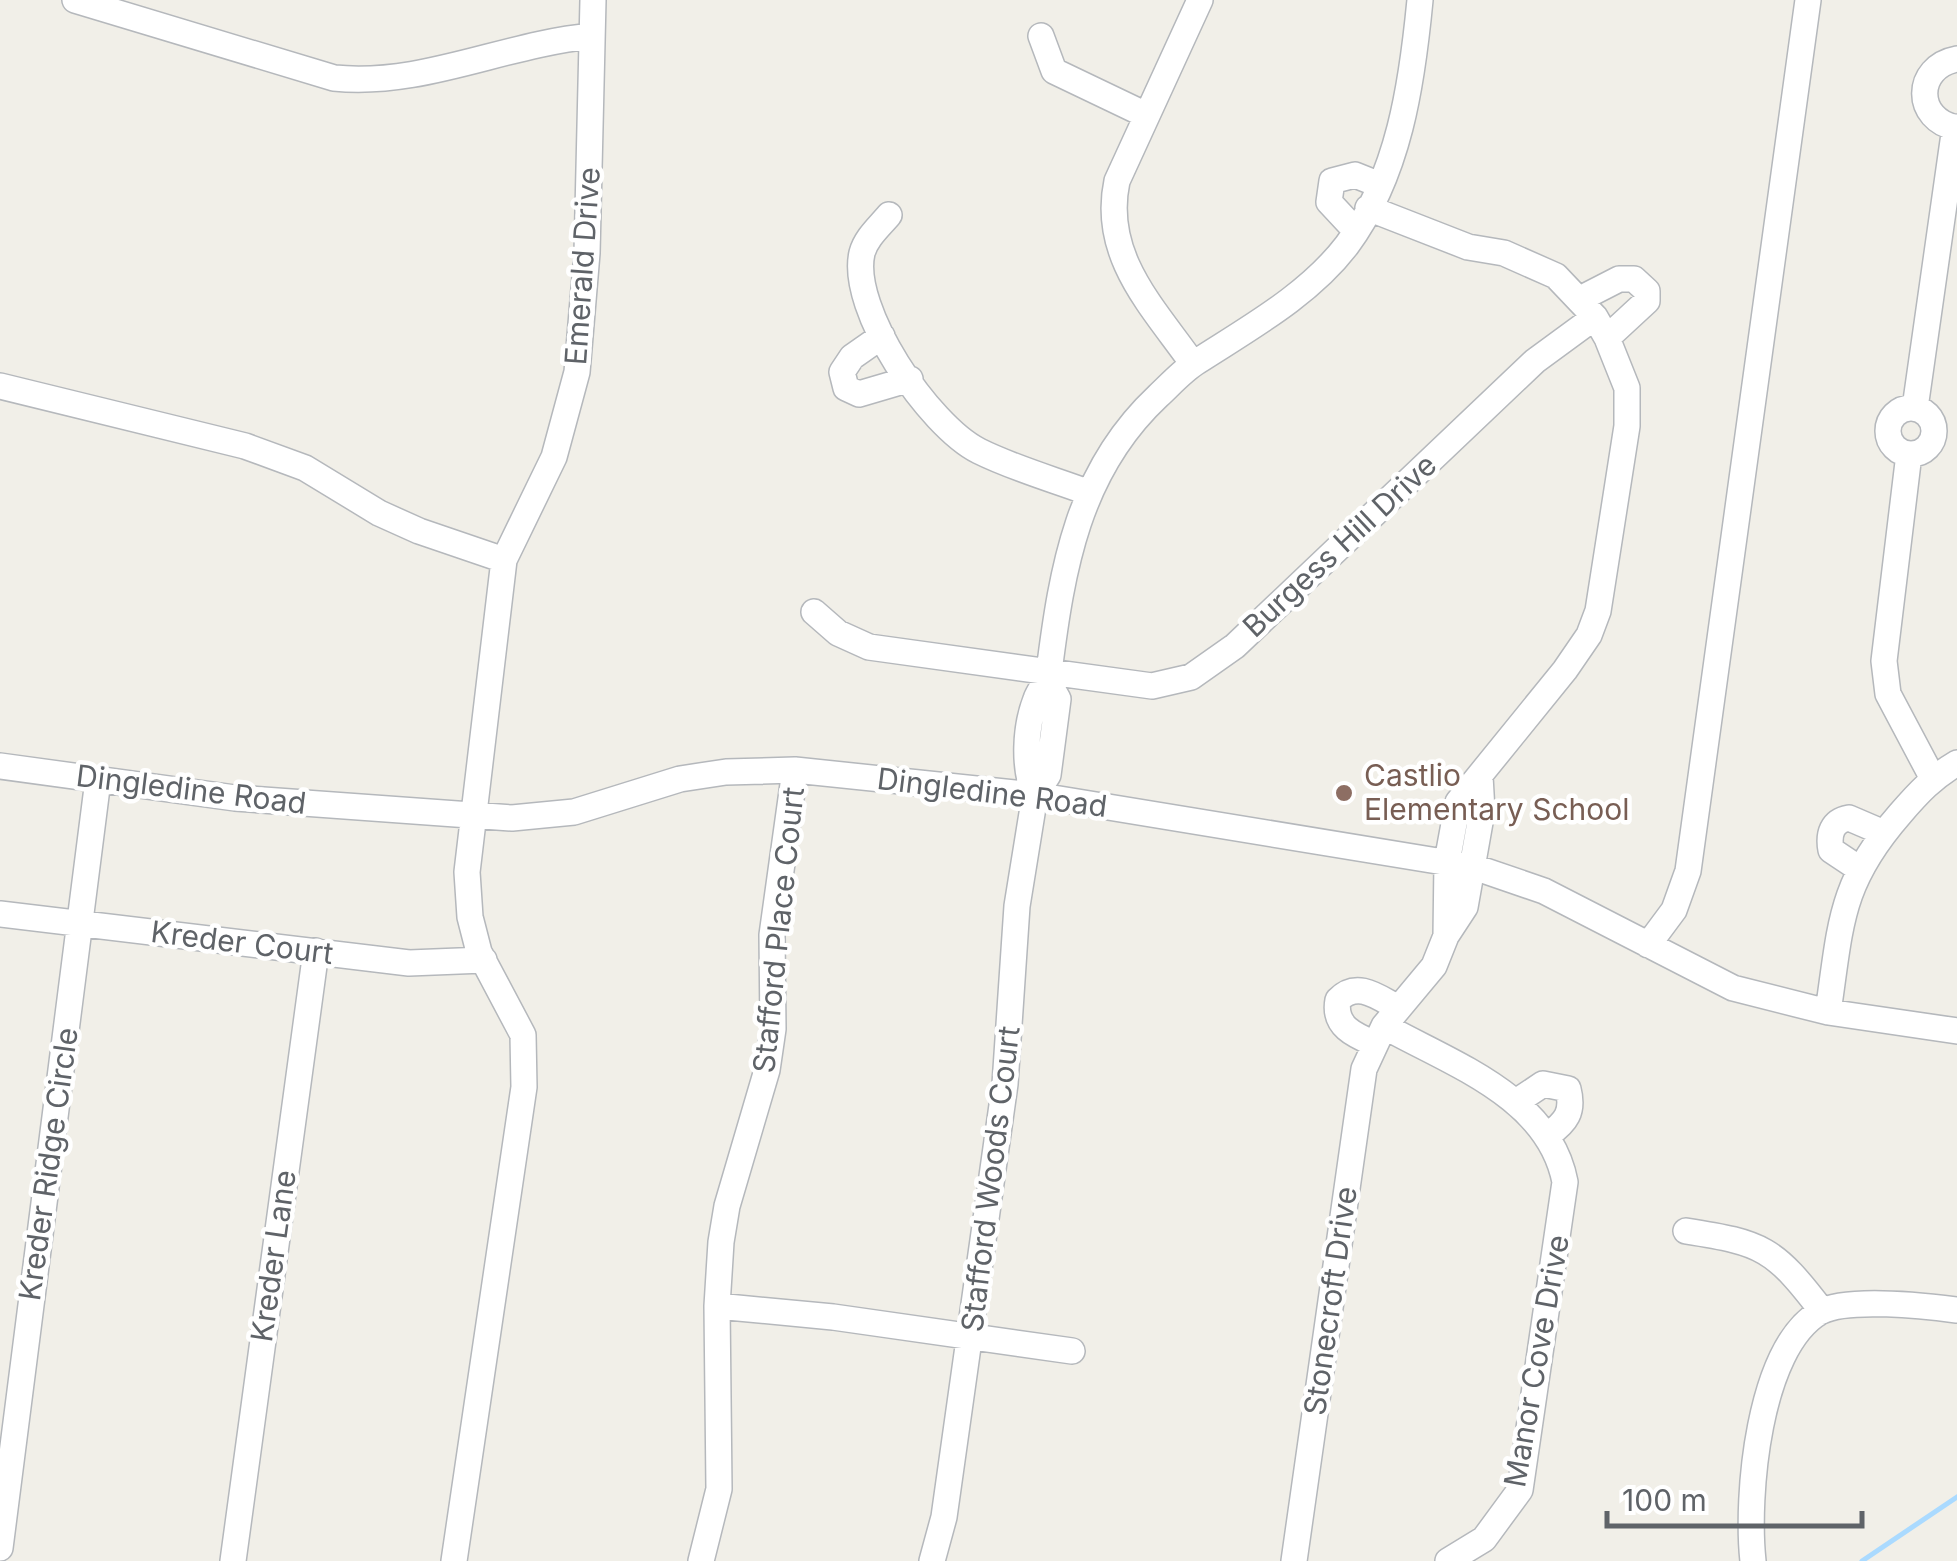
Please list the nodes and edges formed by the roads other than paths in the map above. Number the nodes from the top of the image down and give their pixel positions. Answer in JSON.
{"nodes":[{"id":1,"x":75,"y":0,"type":"edge"},
{"id":2,"x":593,"y":0,"type":"edge"},
{"id":3,"x":1200,"y":0,"type":"edge"},
{"id":4,"x":1420,"y":0,"type":"edge"},
{"id":5,"x":1808,"y":0,"type":"edge"},
{"id":6,"x":592,"y":36,"type":"junction"},
{"id":7,"x":1041,"y":36,"type":"dead end"},
{"id":8,"x":1957,"y":59,"type":"edge"},
{"id":9,"x":1146,"y":115,"type":"junction"},
{"id":10,"x":1956,"y":128,"type":"edge"},
{"id":11,"x":1368,"y":208,"type":"junction"},
{"id":12,"x":889,"y":215,"type":"dead end"},
{"id":13,"x":1594,"y":318,"type":"junction"},
{"id":14,"x":882,"y":336,"type":"junction"},
{"id":15,"x":1192,"y":364,"type":"junction"},
{"id":16,"x":910,"y":379,"type":"junction"},
{"id":17,"x":0,"y":386,"type":"edge"},
{"id":18,"x":1087,"y":492,"type":"junction"},
{"id":19,"x":504,"y":560,"type":"junction"},
{"id":20,"x":814,"y":612,"type":"dead end"},
{"id":21,"x":1048,"y":677,"type":"junction"},
{"id":22,"x":1957,"y":763,"type":"edge"},
{"id":23,"x":0,"y":766,"type":"edge"},
{"id":24,"x":795,"y":770,"type":"junction"},
{"id":25,"x":1480,"y":776,"type":"junction"},
{"id":26,"x":1932,"y":777,"type":"junction"},
{"id":27,"x":98,"y":780,"type":"junction"},
{"id":28,"x":1035,"y":795,"type":"junction"},
{"id":29,"x":472,"y":816,"type":"junction"},
{"id":30,"x":1884,"y":832,"type":"junction"},
{"id":31,"x":1447,"y":862,"type":"junction"},
{"id":32,"x":1474,"y":867,"type":"junction"},
{"id":33,"x":1858,"y":868,"type":"junction"},
{"id":34,"x":0,"y":914,"type":"edge"},
{"id":35,"x":83,"y":924,"type":"junction"},
{"id":36,"x":1446,"y":936,"type":"junction"},
{"id":37,"x":1648,"y":945,"type":"junction"},
{"id":38,"x":316,"y":952,"type":"junction"},
{"id":39,"x":484,"y":960,"type":"junction"},
{"id":40,"x":1828,"y":1012,"type":"junction"},
{"id":41,"x":1386,"y":1026,"type":"junction"},
{"id":42,"x":1957,"y":1031,"type":"edge"},
{"id":43,"x":1516,"y":1102,"type":"junction"},
{"id":44,"x":1548,"y":1135,"type":"junction"},
{"id":45,"x":1686,"y":1232,"type":"dead end"},
{"id":46,"x":716,"y":1306,"type":"junction"},
{"id":47,"x":1822,"y":1310,"type":"junction"},
{"id":48,"x":1957,"y":1310,"type":"edge"},
{"id":49,"x":971,"y":1337,"type":"junction"},
{"id":50,"x":1072,"y":1351,"type":"dead end"},
{"id":51,"x":10,"y":1376,"type":"edge"},
{"id":52,"x":0,"y":1548,"type":"edge"},
{"id":53,"x":233,"y":1561,"type":"edge"},
{"id":54,"x":454,"y":1561,"type":"edge"},
{"id":55,"x":701,"y":1561,"type":"edge"},
{"id":56,"x":932,"y":1561,"type":"edge"},
{"id":57,"x":1294,"y":1561,"type":"edge"},
{"id":58,"x":1448,"y":1561,"type":"edge"},
{"id":59,"x":1753,"y":1561,"type":"edge"}],
"edges":[{"from":1,"to":6,"type":"street"},
{"from":2,"to":6,"type":"street","name":"Emerald Drive"},
{"from":3,"to":9,"type":"street"},
{"from":4,"to":11,"type":"street"},
{"from":5,"to":37,"type":"street"},
{"from":6,"to":19,"type":"street","name":"Emerald Drive"},
{"from":7,"to":9,"type":"street"},
{"from":8,"to":10,"type":"street"},
{"from":9,"to":15,"type":"street"},
{"from":10,"to":26,"type":"street"},
{"from":11,"to":13,"type":"street"},
{"from":11,"to":15,"type":"street","name":"Stafford Woods Court"},
{"from":12,"to":14,"type":"street"},
{"from":13,"to":21,"type":"street","name":"Burgess Hill Drive"},
{"from":13,"to":25,"type":"street","name":"Stonecroft Drive"},
{"from":14,"to":16,"type":"street"},
{"from":14,"to":16,"type":"street"},
{"from":15,"to":18,"type":"street","name":"Stafford Woods Court"},
{"from":16,"to":18,"type":"street"},
{"from":17,"to":19,"type":"street"},
{"from":18,"to":21,"type":"street","name":"Stafford Woods Court"},
{"from":19,"to":29,"type":"street","name":"Emerald Drive"},
{"from":20,"to":21,"type":"street","name":"Burgess Hill Drive"},
{"from":21,"to":28,"type":"street","name":"Stafford Woods Court"},
{"from":22,"to":26,"type":"street"},
{"from":23,"to":27,"type":"street","name":"Dingledine Road"},
{"from":24,"to":28,"type":"street","name":"Dingledine Road"},
{"from":24,"to":29,"type":"street","name":"Dingledine Road"},
{"from":24,"to":46,"type":"street","name":"Stafford Place Court"},
{"from":25,"to":31,"type":"street","name":"Stonecroft Drive"},
{"from":25,"to":32,"type":"street","name":"Stonecroft Drive"},
{"from":26,"to":30,"type":"street"},
{"from":27,"to":29,"type":"street","name":"Dingledine Road"},
{"from":27,"to":35,"type":"street","name":"Kreder Ridge Circle"},
{"from":28,"to":31,"type":"street","name":"Dingledine Road"},
{"from":28,"to":49,"type":"street","name":"Stafford Woods Court"},
{"from":29,"to":39,"type":"street"},
{"from":30,"to":33,"type":"street"},
{"from":30,"to":33,"type":"street"},
{"from":31,"to":32,"type":"street","name":"Dingledine Road"},
{"from":31,"to":36,"type":"street","name":"Stonecroft Drive"},
{"from":32,"to":36,"type":"street","name":"Stonecroft Drive"},
{"from":32,"to":37,"type":"street","name":"Dingledine Road"},
{"from":33,"to":40,"type":"street"},
{"from":34,"to":35,"type":"street","name":"Kreder Court"},
{"from":35,"to":38,"type":"street","name":"Kreder Court"},
{"from":35,"to":51,"type":"street","name":"Kreder Ridge Circle"},
{"from":36,"to":41,"type":"street","name":"Stonecroft Drive"},
{"from":37,"to":40,"type":"street","name":"Dingledine Road"},
{"from":38,"to":39,"type":"street","name":"Kreder Court"},
{"from":38,"to":53,"type":"street","name":"Kreder Lane"},
{"from":39,"to":54,"type":"street"},
{"from":40,"to":42,"type":"street","name":"Dingledine Road"},
{"from":41,"to":43,"type":"street","name":"Manor Cove Drive"},
{"from":41,"to":57,"type":"street","name":"Stonecroft Drive"},
{"from":43,"to":44,"type":"street","name":"Manor Cove Drive"},
{"from":43,"to":44,"type":"street"},
{"from":44,"to":58,"type":"street","name":"Manor Cove Drive"},
{"from":45,"to":47,"type":"street"},
{"from":46,"to":49,"type":"street"},
{"from":46,"to":55,"type":"street","name":"Stafford Place Court"},
{"from":47,"to":48,"type":"street"},
{"from":47,"to":59,"type":"street"},
{"from":49,"to":50,"type":"street"},
{"from":49,"to":56,"type":"street","name":"Stafford Woods Court"},
{"from":51,"to":52,"type":"street","name":"Kreder Ridge Circle"}]}
